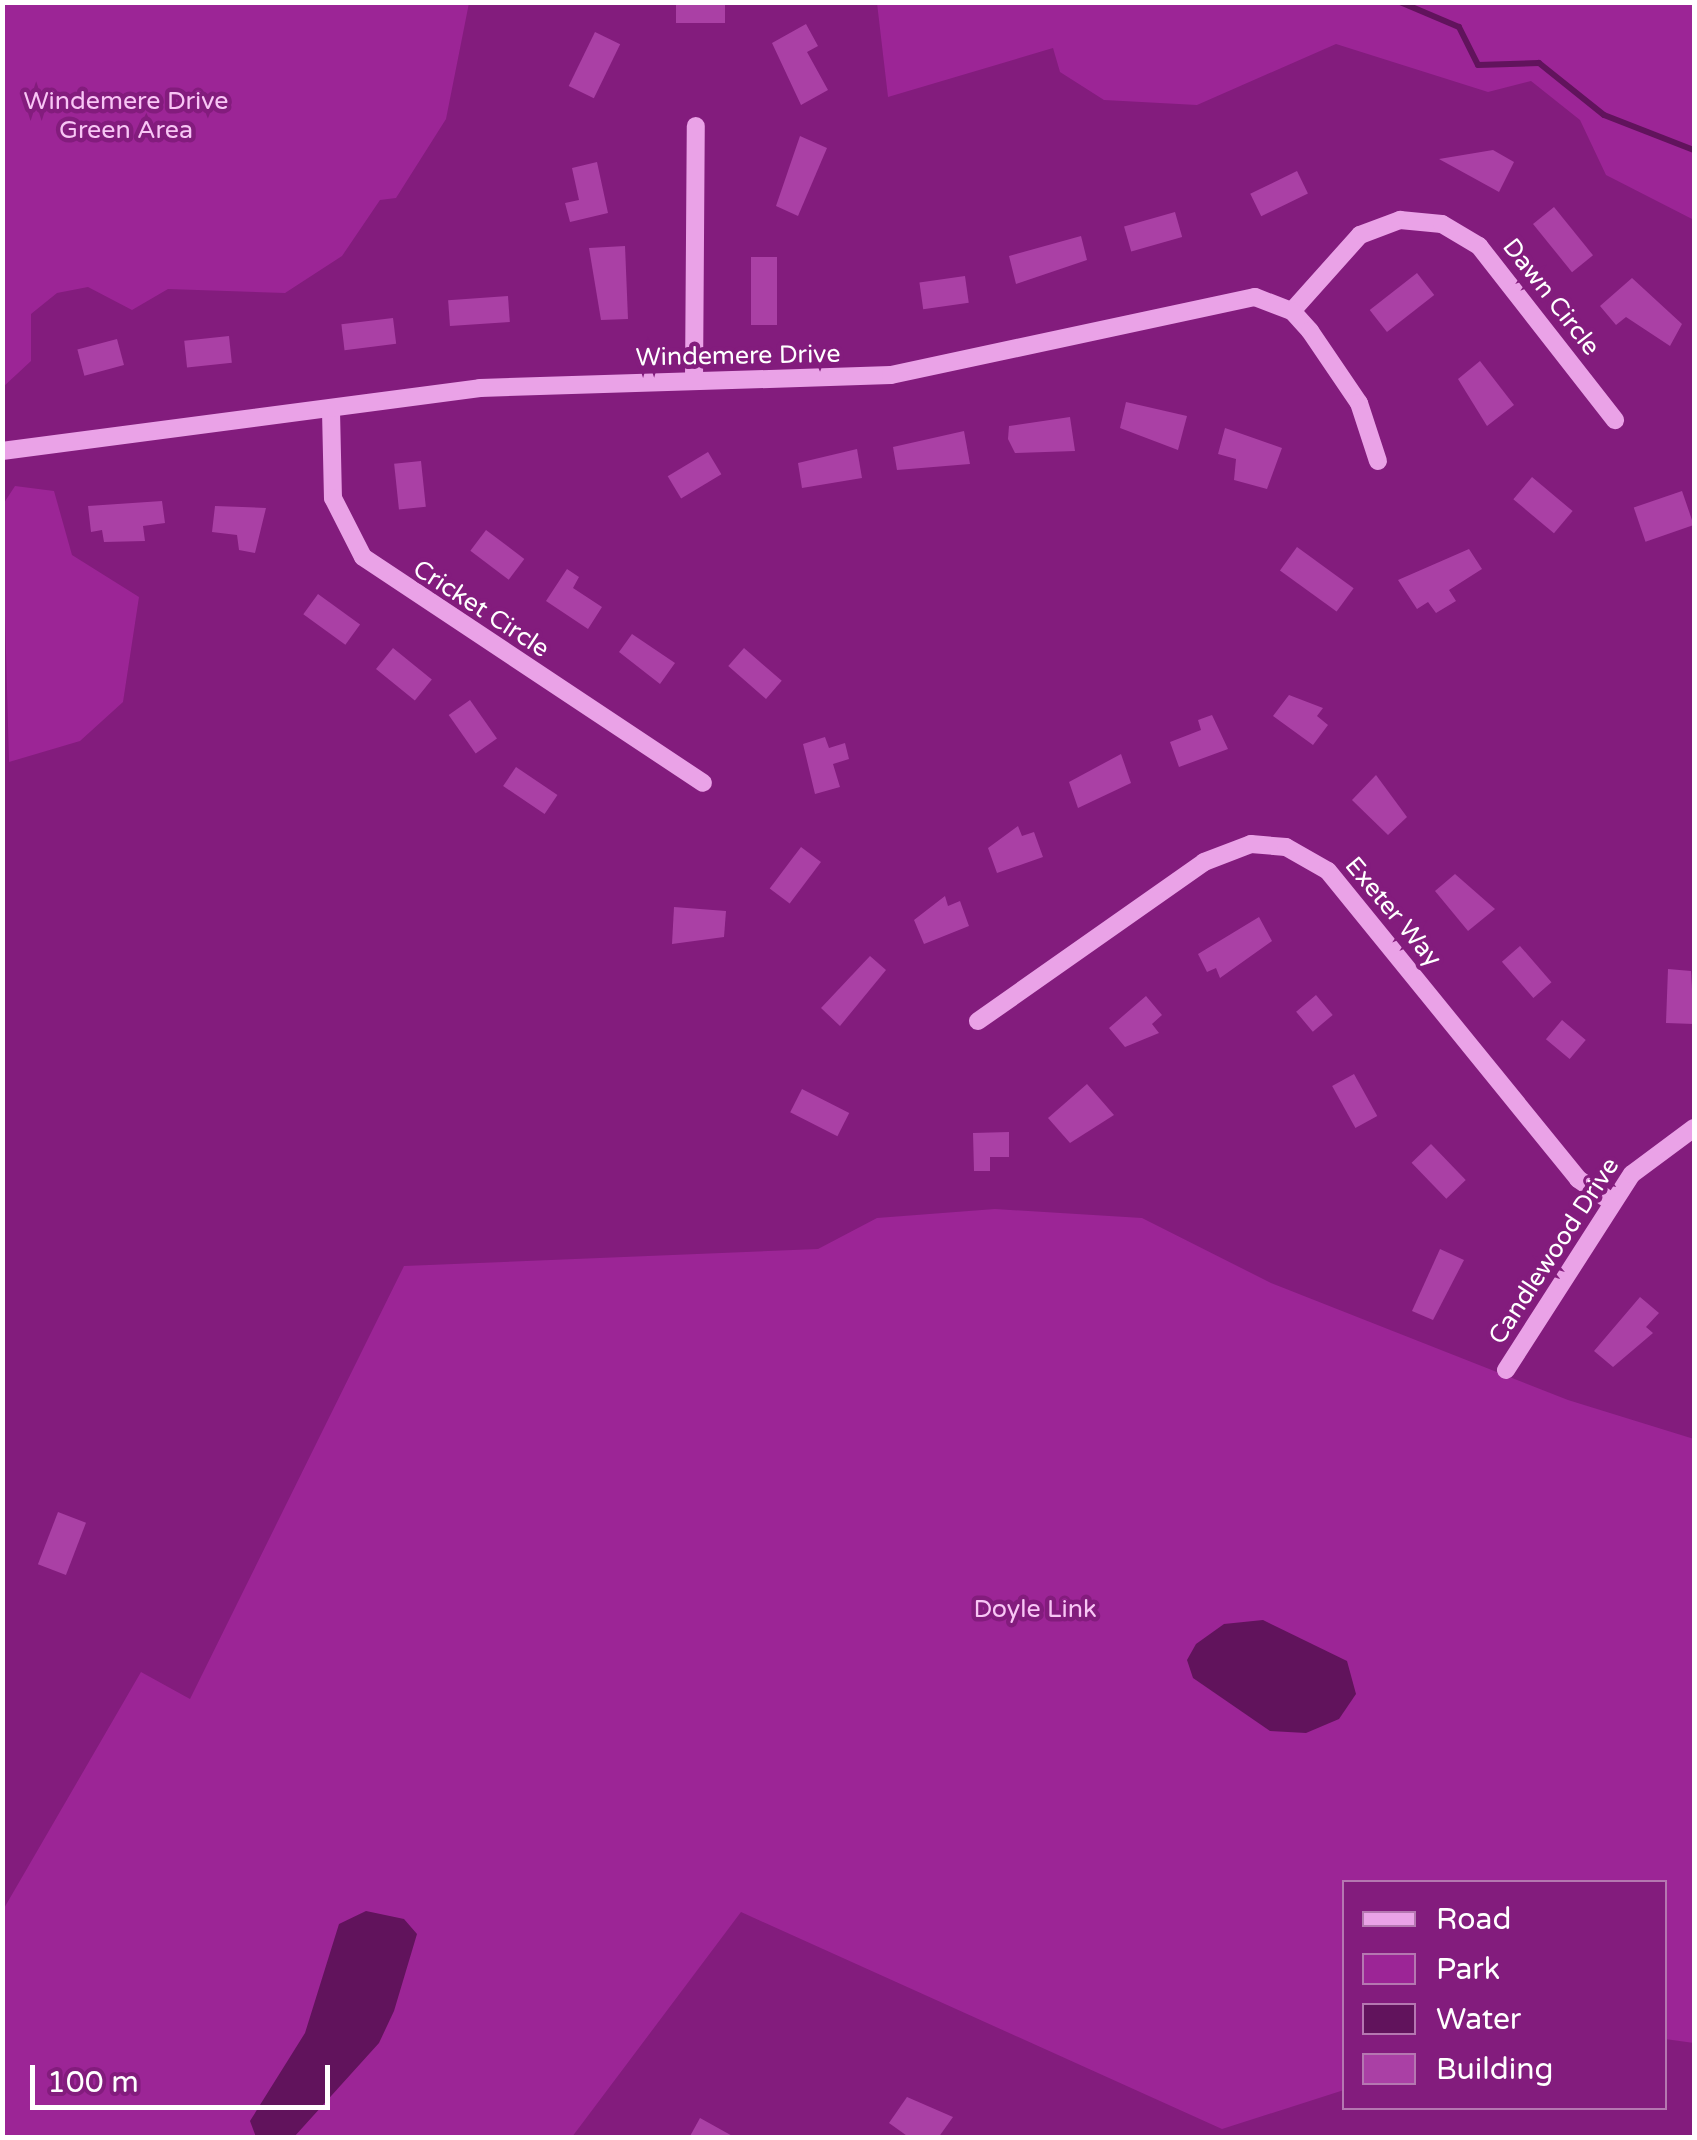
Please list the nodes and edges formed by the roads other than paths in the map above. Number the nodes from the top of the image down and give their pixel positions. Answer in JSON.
{"nodes":[{"id":1,"x":696,"y":126,"type":"dead end"},
{"id":2,"x":1292,"y":311,"type":"junction"},
{"id":3,"x":694,"y":381,"type":"junction"},
{"id":4,"x":330,"y":411,"type":"junction"},
{"id":5,"x":1615,"y":420,"type":"dead end"},
{"id":6,"x":2,"y":451,"type":"edge"},
{"id":7,"x":1378,"y":461,"type":"dead end"},
{"id":8,"x":703,"y":783,"type":"dead end"},
{"id":9,"x":978,"y":1021,"type":"dead end"},
{"id":10,"x":1694,"y":1128,"type":"edge"},
{"id":11,"x":1612,"y":1202,"type":"junction"},
{"id":12,"x":1506,"y":1370,"type":"dead end"}],
"edges":[{"from":1,"to":3,"type":"street"},
{"from":2,"to":3,"type":"street","name":"Windemere Drive"},
{"from":2,"to":5,"type":"street","name":"Dawn Circle"},
{"from":2,"to":7,"type":"street"},
{"from":3,"to":4,"type":"street","name":"Windemere Drive"},
{"from":4,"to":6,"type":"street","name":"Windemere Drive"},
{"from":4,"to":8,"type":"street","name":"Cricket Circle"},
{"from":9,"to":11,"type":"street","name":"Exeter Way"},
{"from":10,"to":11,"type":"street","name":"Candlewood Drive"},
{"from":11,"to":12,"type":"street","name":"Candlewood Drive"}]}
